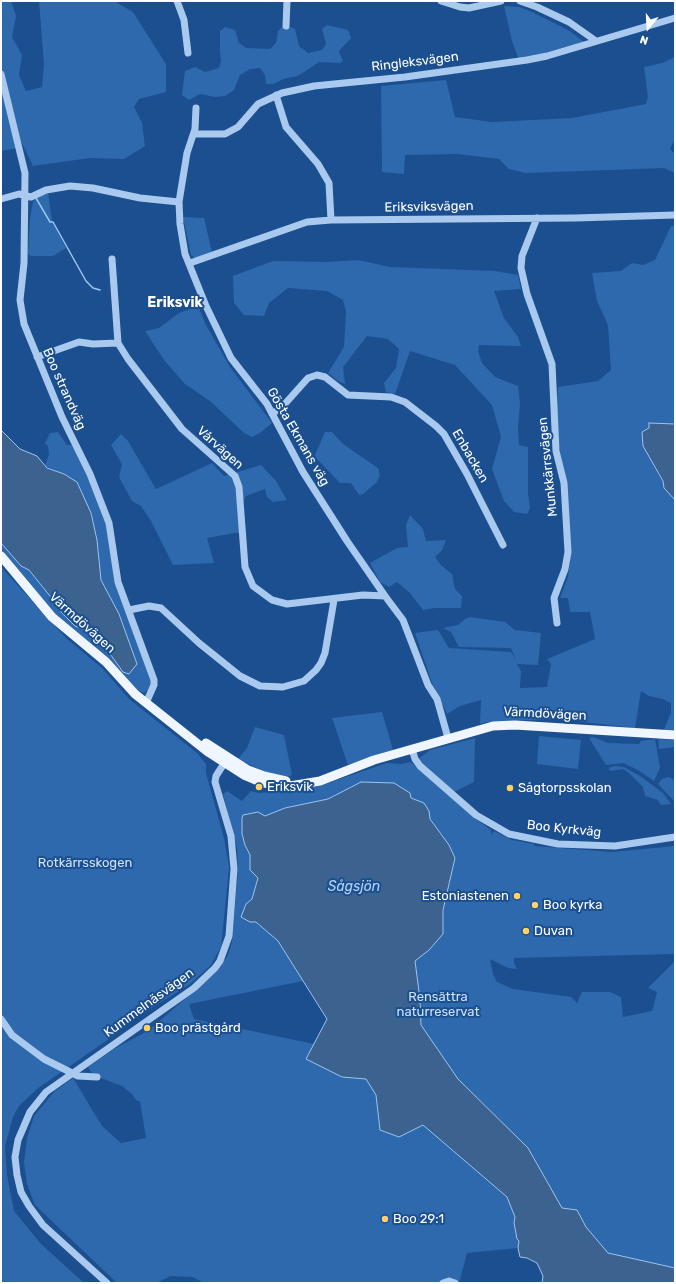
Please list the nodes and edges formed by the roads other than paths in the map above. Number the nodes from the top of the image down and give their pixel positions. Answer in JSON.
{"nodes":[{"id":1,"x":177,"y":1,"type":"edge"},
{"id":2,"x":287,"y":1,"type":"edge"},
{"id":3,"x":441,"y":1,"type":"edge"},
{"id":4,"x":501,"y":1,"type":"edge"},
{"id":5,"x":520,"y":1,"type":"edge"},
{"id":6,"x":525,"y":1,"type":"edge"},
{"id":7,"x":675,"y":18,"type":"edge"},
{"id":8,"x":286,"y":26,"type":"dead end"},
{"id":9,"x":596,"y":40,"type":"junction"},
{"id":10,"x":188,"y":54,"type":"dead end"},
{"id":11,"x":1,"y":74,"type":"edge"},
{"id":12,"x":276,"y":95,"type":"junction"},
{"id":13,"x":196,"y":108,"type":"dead end"},
{"id":14,"x":194,"y":134,"type":"junction"},
{"id":15,"x":26,"y":196,"type":"junction"},
{"id":16,"x":1,"y":199,"type":"edge"},
{"id":17,"x":179,"y":202,"type":"junction"},
{"id":18,"x":675,"y":214,"type":"edge"},
{"id":19,"x":537,"y":218,"type":"junction"},
{"id":20,"x":331,"y":220,"type":"junction"},
{"id":21,"x":112,"y":259,"type":"dead end"},
{"id":22,"x":190,"y":263,"type":"junction"},
{"id":23,"x":118,"y":343,"type":"junction"},
{"id":24,"x":37,"y":357,"type":"junction"},
{"id":25,"x":272,"y":414,"type":"junction"},
{"id":26,"x":503,"y":546,"type":"dead end"},
{"id":27,"x":1,"y":556,"type":"edge"},
{"id":28,"x":384,"y":596,"type":"junction"},
{"id":29,"x":334,"y":600,"type":"junction"},
{"id":30,"x":129,"y":610,"type":"junction"},
{"id":31,"x":557,"y":623,"type":"dead end"},
{"id":32,"x":148,"y":705,"type":"junction"},
{"id":33,"x":675,"y":734,"type":"edge"},
{"id":34,"x":448,"y":738,"type":"junction"},
{"id":35,"x":412,"y":749,"type":"junction"},
{"id":36,"x":226,"y":760,"type":"junction"},
{"id":37,"x":675,"y":837,"type":"edge"},
{"id":38,"x":1,"y":1019,"type":"edge"},
{"id":39,"x":72,"y":1072,"type":"junction"},
{"id":40,"x":97,"y":1077,"type":"dead end"},
{"id":41,"x":107,"y":1283,"type":"edge"},
{"id":42,"x":443,"y":1283,"type":"edge"},
{"id":43,"x":455,"y":1283,"type":"edge"}],
"edges":[{"from":1,"to":10,"type":"street"},
{"from":2,"to":8,"type":"street"},
{"from":3,"to":4,"type":"street"},
{"from":5,"to":6,"type":"street"},
{"from":6,"to":9,"type":"street"},
{"from":7,"to":9,"type":"street","name":"Ringleksvägen"},
{"from":9,"to":12,"type":"street","name":"Ringleksvägen"},
{"from":11,"to":15,"type":"street","name":"Boo strandväg"},
{"from":12,"to":14,"type":"street","name":"Ringleksvägen"},
{"from":12,"to":20,"type":"street"},
{"from":13,"to":14,"type":"street"},
{"from":14,"to":17,"type":"street","name":"Gösta Ekmans väg"},
{"from":15,"to":16,"type":"street"},
{"from":15,"to":17,"type":"street"},
{"from":15,"to":24,"type":"street","name":"Boo strandväg"},
{"from":17,"to":22,"type":"street","name":"Gösta Ekmans väg"},
{"from":18,"to":19,"type":"street","name":"Eriksviksvägen"},
{"from":19,"to":20,"type":"street","name":"Eriksviksvägen"},
{"from":19,"to":31,"type":"street","name":"Munkkärrsvägen"},
{"from":20,"to":22,"type":"street","name":"Eriksviksvägen"},
{"from":21,"to":23,"type":"street","name":"Vårvägen"},
{"from":22,"to":25,"type":"street","name":"Gösta Ekmans väg"},
{"from":23,"to":24,"type":"street"},
{"from":23,"to":29,"type":"street","name":"Vårvägen"},
{"from":24,"to":30,"type":"street","name":"Boo strandväg"},
{"from":25,"to":26,"type":"street","name":"Enbacken"},
{"from":25,"to":28,"type":"street","name":"Gösta Ekmans väg"},
{"from":27,"to":32,"type":"main road","name":"Värmdövägen"},
{"from":28,"to":29,"type":"street","name":"Vårvägen"},
{"from":28,"to":34,"type":"street","name":"Gösta Ekmans väg"},
{"from":29,"to":30,"type":"street"},
{"from":30,"to":32,"type":"street","name":"Boo strandväg"},
{"from":32,"to":36,"type":"main road","name":"Värmdövägen"},
{"from":33,"to":34,"type":"main road","name":"Värmdövägen"},
{"from":34,"to":35,"type":"main road","name":"Värmdövägen"},
{"from":35,"to":36,"type":"main road","name":"Värmdövägen"},
{"from":35,"to":37,"type":"street","name":"Boo Kyrkväg"},
{"from":36,"to":39,"type":"street","name":"Kummelnäsvägen"},
{"from":38,"to":39,"type":"street"},
{"from":39,"to":40,"type":"street"},
{"from":39,"to":41,"type":"street","name":"Kummelnäsvägen"},
{"from":42,"to":43,"type":"street"}]}
